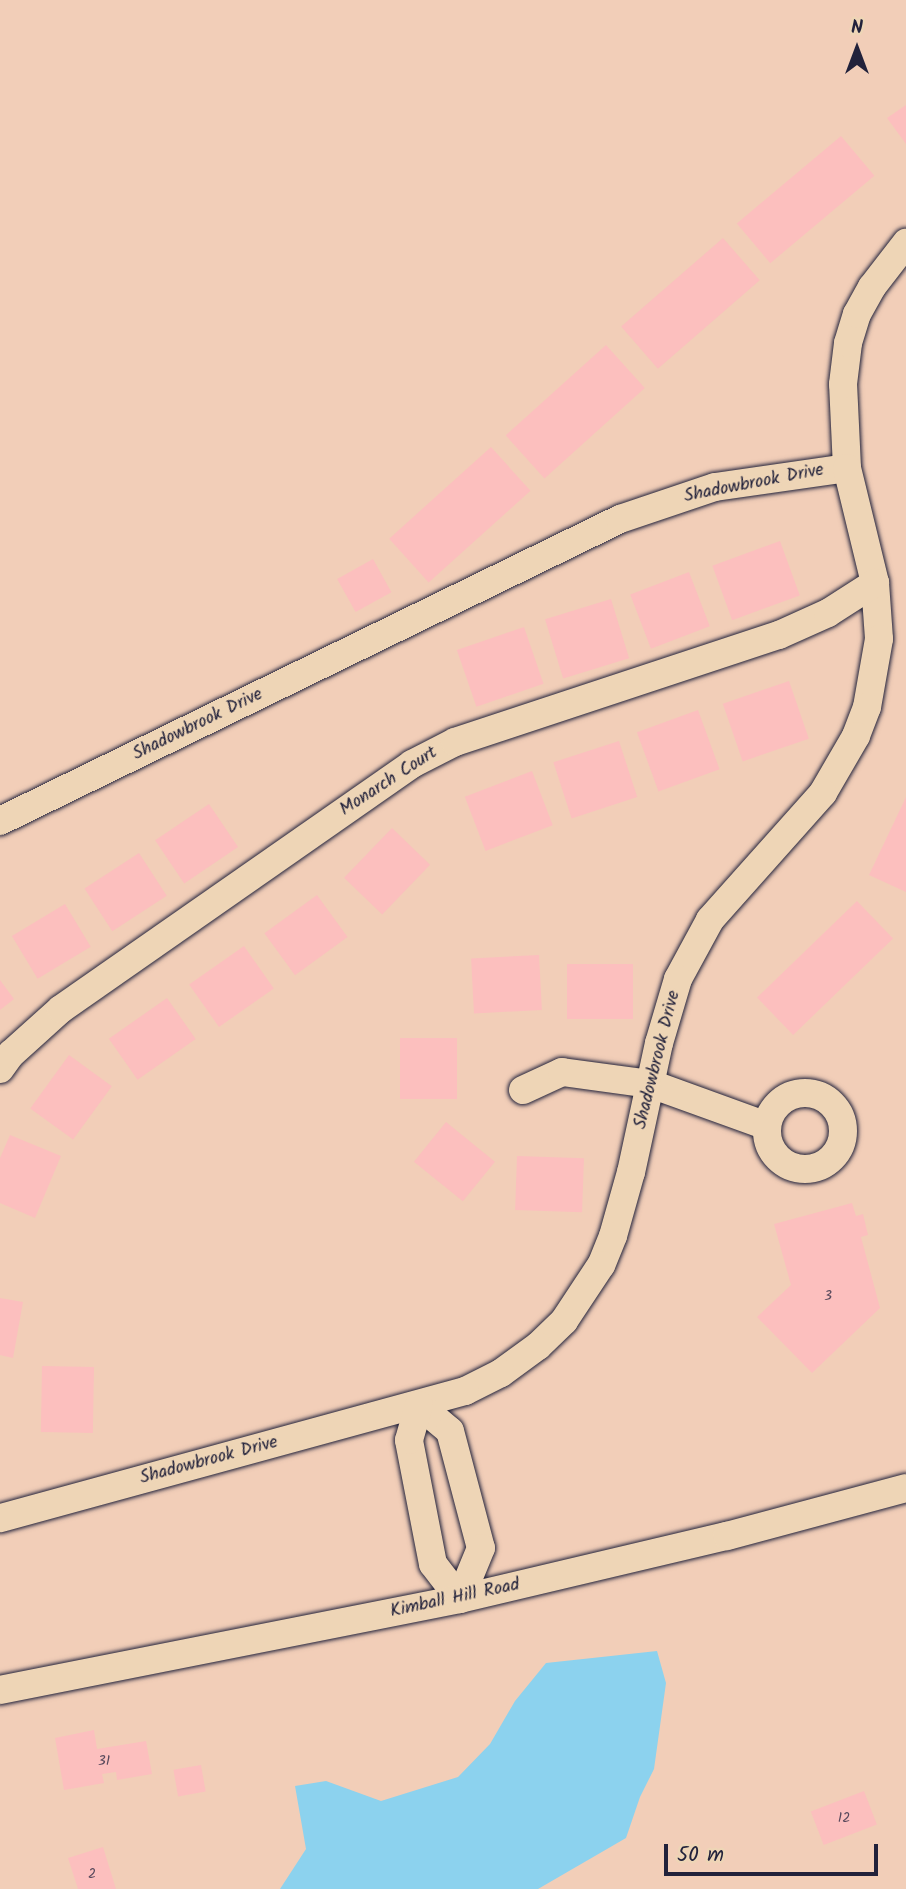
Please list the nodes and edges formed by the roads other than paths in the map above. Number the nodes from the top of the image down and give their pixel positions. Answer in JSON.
{"nodes":[{"id":1,"x":906,"y":243,"type":"edge"},
{"id":2,"x":847,"y":468,"type":"junction"},
{"id":3,"x":874,"y":583,"type":"junction"},
{"id":4,"x":0,"y":821,"type":"edge"},
{"id":5,"x":0,"y":1069,"type":"edge"},
{"id":6,"x":651,"y":1084,"type":"junction"},
{"id":7,"x":523,"y":1090,"type":"dead end"},
{"id":8,"x":767,"y":1126,"type":"dead end"},
{"id":9,"x":419,"y":1405,"type":"junction"},
{"id":10,"x":906,"y":1488,"type":"edge"},
{"id":11,"x":0,"y":1518,"type":"edge"},
{"id":12,"x":460,"y":1599,"type":"junction"},
{"id":13,"x":0,"y":1690,"type":"edge"}],
"edges":[{"from":1,"to":2,"type":"street"},
{"from":2,"to":3,"type":"street","name":"Shadowbrook Drive"},
{"from":2,"to":4,"type":"street","name":"Shadowbrook Drive"},
{"from":3,"to":5,"type":"street","name":"Monarch Court"},
{"from":3,"to":6,"type":"street","name":"Shadowbrook Drive"},
{"from":6,"to":7,"type":"street"},
{"from":6,"to":8,"type":"street"},
{"from":6,"to":9,"type":"street","name":"Shadowbrook Drive"},
{"from":9,"to":11,"type":"street","name":"Shadowbrook Drive"},
{"from":9,"to":12,"type":"street"},
{"from":9,"to":12,"type":"street"},
{"from":10,"to":12,"type":"street","name":"Kimball Hill Road"},
{"from":12,"to":13,"type":"street","name":"Kimball Hill Road"}]}
